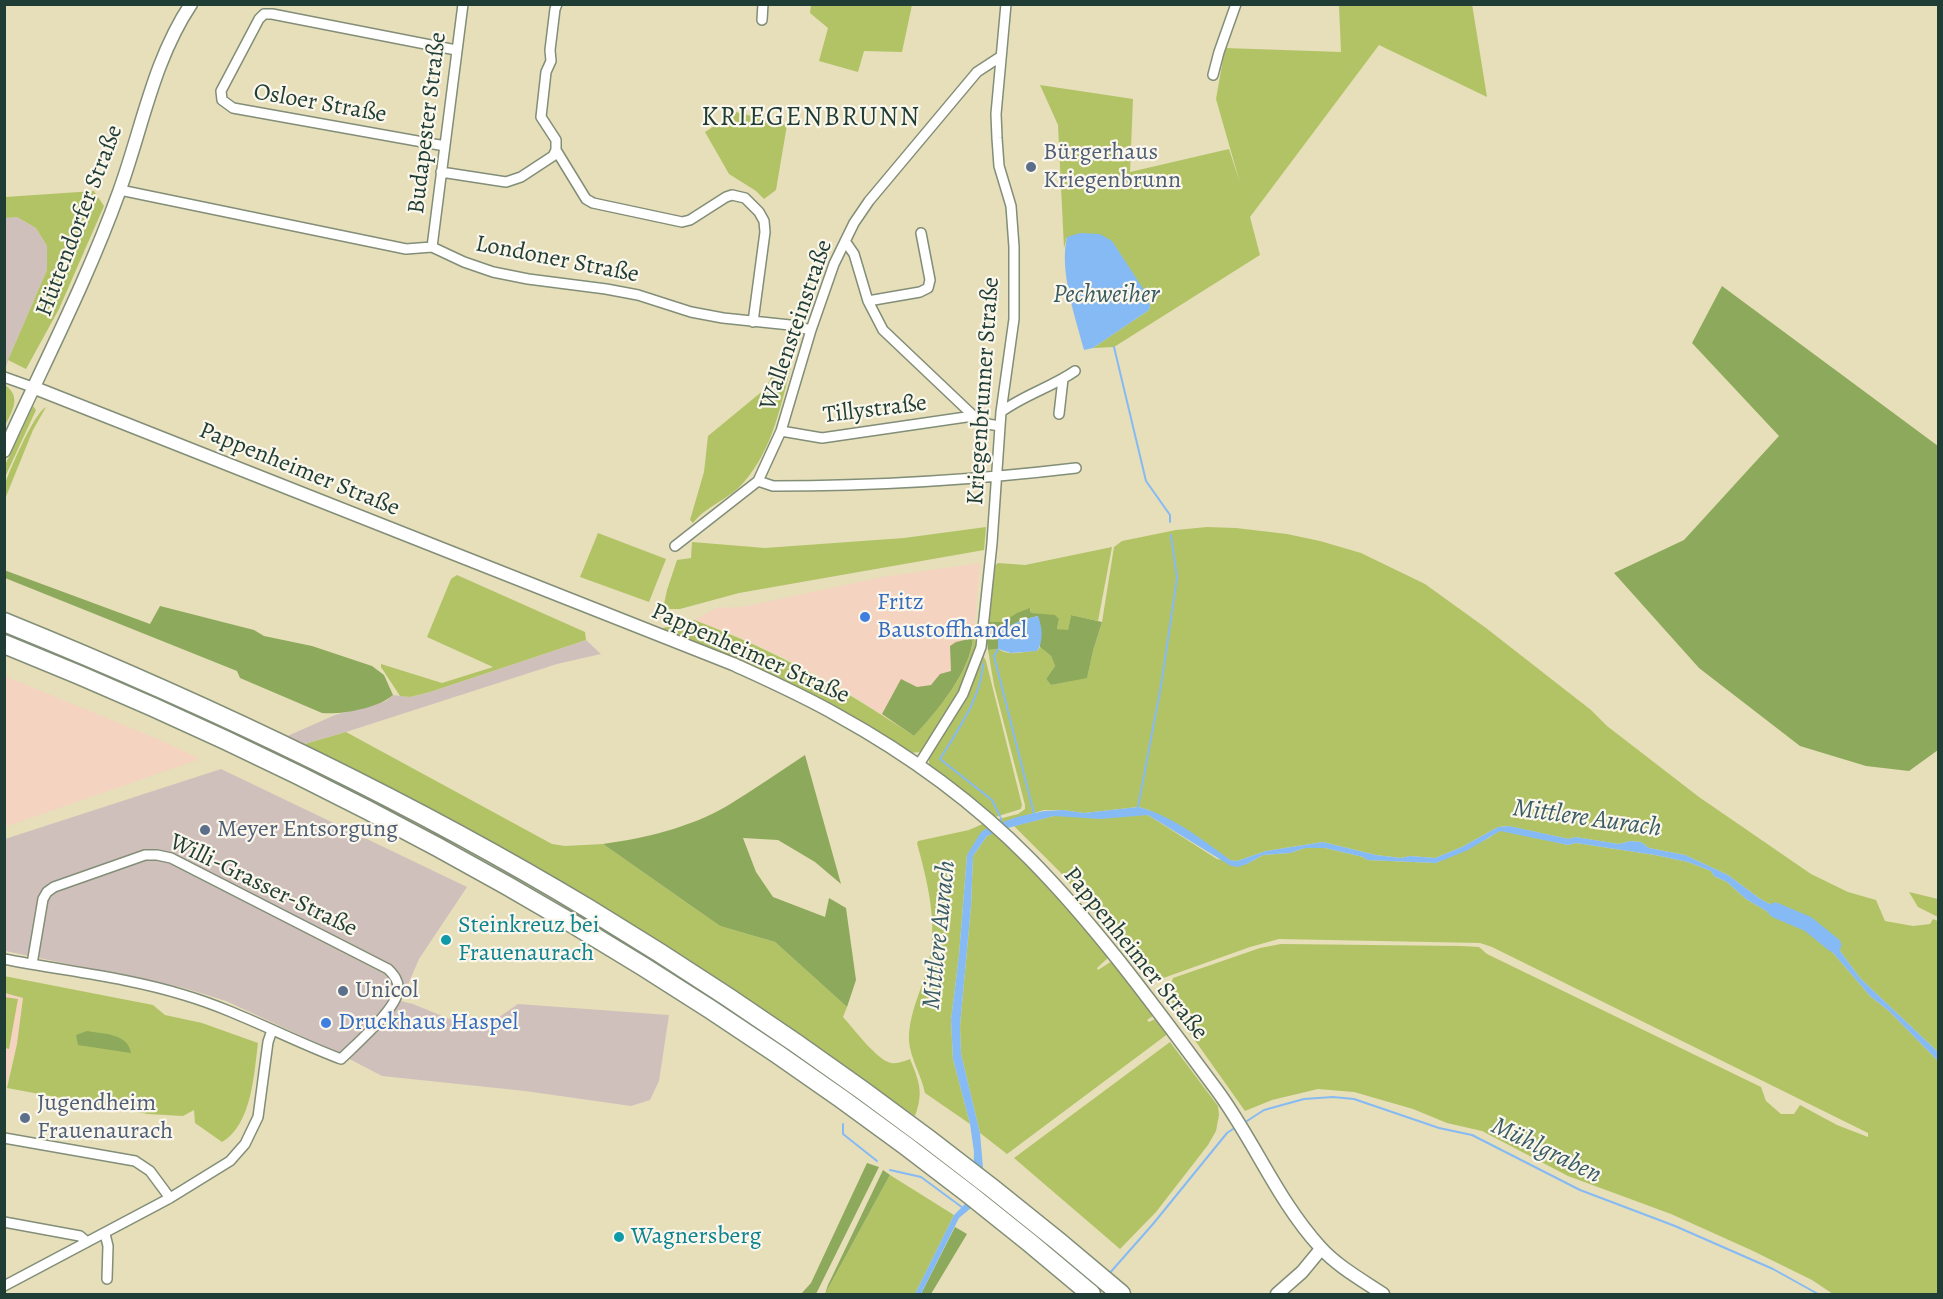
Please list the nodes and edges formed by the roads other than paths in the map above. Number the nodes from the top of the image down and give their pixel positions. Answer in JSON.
{"nodes":[{"id":1,"x":191,"y":4,"type":"edge"},
{"id":2,"x":463,"y":4,"type":"edge"},
{"id":3,"x":557,"y":4,"type":"edge"},
{"id":4,"x":763,"y":4,"type":"edge"},
{"id":5,"x":1006,"y":4,"type":"edge"},
{"id":6,"x":1236,"y":4,"type":"edge"},
{"id":7,"x":762,"y":20,"type":"dead end"},
{"id":8,"x":456,"y":50,"type":"junction"},
{"id":9,"x":1000,"y":57,"type":"junction"},
{"id":10,"x":1213,"y":75,"type":"dead end"},
{"id":11,"x":445,"y":146,"type":"junction"},
{"id":12,"x":556,"y":150,"type":"junction"},
{"id":13,"x":441,"y":172,"type":"junction"},
{"id":14,"x":120,"y":190,"type":"junction"},
{"id":15,"x":921,"y":233,"type":"dead end"},
{"id":16,"x":845,"y":241,"type":"junction"},
{"id":17,"x":432,"y":247,"type":"junction"},
{"id":18,"x":868,"y":301,"type":"junction"},
{"id":19,"x":753,"y":322,"type":"junction"},
{"id":20,"x":811,"y":330,"type":"junction"},
{"id":21,"x":1075,"y":371,"type":"dead end"},
{"id":22,"x":4,"y":377,"type":"edge"},
{"id":23,"x":1063,"y":380,"type":"junction"},
{"id":24,"x":34,"y":388,"type":"junction"},
{"id":25,"x":1001,"y":412,"type":"junction"},
{"id":26,"x":1059,"y":414,"type":"dead end"},
{"id":27,"x":973,"y":417,"type":"junction"},
{"id":28,"x":1000,"y":426,"type":"junction"},
{"id":29,"x":781,"y":431,"type":"junction"},
{"id":30,"x":4,"y":451,"type":"edge"},
{"id":31,"x":1076,"y":468,"type":"dead end"},
{"id":32,"x":996,"y":477,"type":"junction"},
{"id":33,"x":758,"y":481,"type":"junction"},
{"id":34,"x":675,"y":546,"type":"dead end"},
{"id":35,"x":4,"y":622,"type":"edge"},
{"id":36,"x":4,"y":644,"type":"edge"},
{"id":37,"x":918,"y":766,"type":"junction"},
{"id":38,"x":4,"y":959,"type":"edge"},
{"id":39,"x":32,"y":964,"type":"junction"},
{"id":40,"x":272,"y":1030,"type":"junction"},
{"id":41,"x":4,"y":1138,"type":"edge"},
{"id":42,"x":170,"y":1198,"type":"junction"},
{"id":43,"x":4,"y":1222,"type":"edge"},
{"id":44,"x":105,"y":1234,"type":"junction"},
{"id":45,"x":87,"y":1242,"type":"junction"},
{"id":46,"x":1322,"y":1249,"type":"junction"},
{"id":47,"x":107,"y":1279,"type":"dead end"},
{"id":48,"x":4,"y":1286,"type":"edge"},
{"id":49,"x":1091,"y":1294,"type":"edge"},
{"id":50,"x":1121,"y":1294,"type":"edge"},
{"id":51,"x":1277,"y":1294,"type":"edge"},
{"id":52,"x":1383,"y":1294,"type":"edge"}],
"edges":[{"from":1,"to":14,"type":"street","name":"Hüttendorfer Straße"},
{"from":2,"to":8,"type":"street","name":"Budapester Straße"},
{"from":3,"to":12,"type":"street"},
{"from":4,"to":7,"type":"street"},
{"from":5,"to":9,"type":"street","name":"Kriegenbrunner Straße"},
{"from":6,"to":10,"type":"street"},
{"from":8,"to":11,"type":"street","name":"Budapester Straße"},
{"from":8,"to":11,"type":"street","name":"Osloer Straße"},
{"from":9,"to":16,"type":"street","name":"Wallensteinstraße"},
{"from":9,"to":25,"type":"street","name":"Kriegenbrunner Straße"},
{"from":11,"to":13,"type":"street","name":"Budapester Straße"},
{"from":12,"to":13,"type":"street"},
{"from":12,"to":19,"type":"street"},
{"from":13,"to":17,"type":"street","name":"Budapester Straße"},
{"from":14,"to":17,"type":"street","name":"Londoner Straße"},
{"from":14,"to":24,"type":"street","name":"Hüttendorfer Straße"},
{"from":15,"to":18,"type":"street"},
{"from":16,"to":18,"type":"street"},
{"from":16,"to":20,"type":"street","name":"Wallensteinstraße"},
{"from":17,"to":19,"type":"street","name":"Londoner Straße"},
{"from":18,"to":27,"type":"street"},
{"from":19,"to":20,"type":"street","name":"Londoner Straße"},
{"from":20,"to":29,"type":"street","name":"Wallensteinstraße"},
{"from":21,"to":23,"type":"street"},
{"from":22,"to":24,"type":"street"},
{"from":23,"to":25,"type":"street"},
{"from":23,"to":26,"type":"street"},
{"from":24,"to":30,"type":"street","name":"Hüttendorfer Straße"},
{"from":24,"to":37,"type":"street","name":"Pappenheimer Straße"},
{"from":25,"to":28,"type":"street","name":"Kriegenbrunner Straße"},
{"from":27,"to":28,"type":"street"},
{"from":27,"to":29,"type":"street","name":"Tillystraße"},
{"from":28,"to":32,"type":"street","name":"Kriegenbrunner Straße"},
{"from":29,"to":33,"type":"street","name":"Wallensteinstraße"},
{"from":31,"to":32,"type":"street"},
{"from":32,"to":33,"type":"street"},
{"from":32,"to":37,"type":"street","name":"Kriegenbrunner Straße"},
{"from":33,"to":34,"type":"street","name":"Wallensteinstraße"},
{"from":35,"to":50,"type":"highway"},
{"from":36,"to":49,"type":"highway"},
{"from":37,"to":46,"type":"street","name":"Pappenheimer Straße"},
{"from":38,"to":39,"type":"street","name":"Willi-Grasser-Straße"},
{"from":39,"to":40,"type":"street","name":"Willi-Grasser-Straße"},
{"from":39,"to":40,"type":"street","name":"Willi-Grasser-Straße"},
{"from":40,"to":42,"type":"street"},
{"from":41,"to":42,"type":"street"},
{"from":42,"to":44,"type":"street"},
{"from":43,"to":45,"type":"street"},
{"from":44,"to":45,"type":"street"},
{"from":44,"to":47,"type":"street"},
{"from":45,"to":48,"type":"street"},
{"from":46,"to":51,"type":"street"},
{"from":46,"to":52,"type":"street","name":"Pappenheimer Straße"}]}
